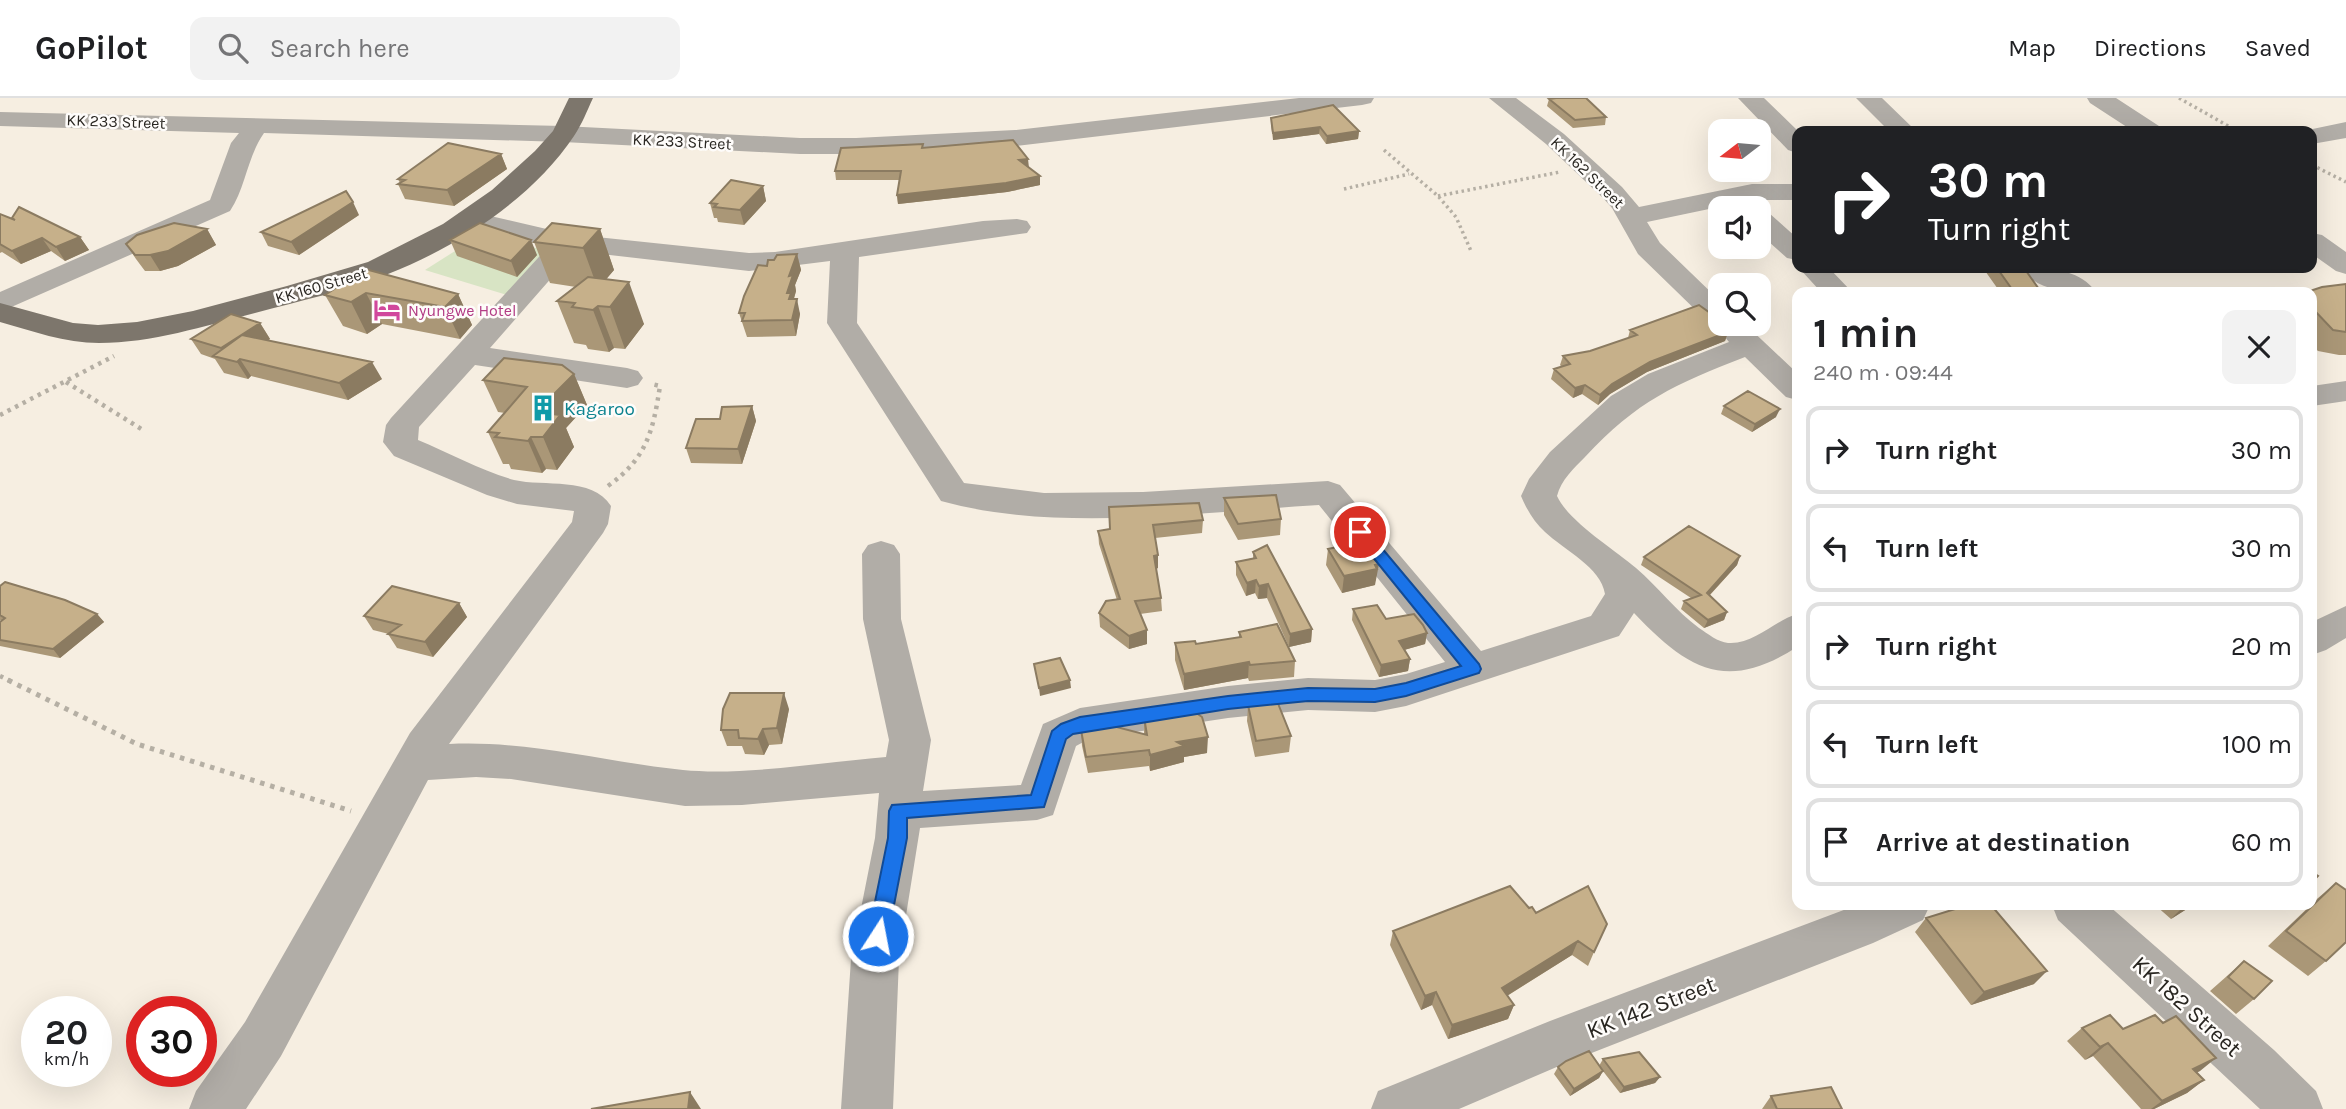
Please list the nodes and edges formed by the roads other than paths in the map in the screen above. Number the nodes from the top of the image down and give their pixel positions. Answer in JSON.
{"nodes":[{"id":1,"x":88,"y":98,"type":"edge"},
{"id":2,"x":581,"y":98,"type":"edge"},
{"id":3,"x":1362,"y":98,"type":"edge"},
{"id":4,"x":1501,"y":98,"type":"edge"},
{"id":5,"x":1751,"y":98,"type":"edge"},
{"id":6,"x":1868,"y":98,"type":"edge"},
{"id":7,"x":2099,"y":98,"type":"edge"},
{"id":8,"x":59,"y":119,"type":"junction"},
{"id":9,"x":4,"y":121,"type":"edge"},
{"id":10,"x":257,"y":125,"type":"junction"},
{"id":11,"x":1898,"y":126,"type":"edge"},
{"id":12,"x":2142,"y":126,"type":"edge"},
{"id":13,"x":2346,"y":130,"type":"edge"},
{"id":14,"x":563,"y":134,"type":"junction"},
{"id":15,"x":2317,"y":135,"type":"edge"},
{"id":16,"x":1792,"y":140,"type":"edge"},
{"id":17,"x":1792,"y":192,"type":"edge"},
{"id":18,"x":1755,"y":196,"type":"edge"},
{"id":19,"x":1708,"y":206,"type":"edge"},
{"id":20,"x":1632,"y":217,"type":"junction"},
{"id":21,"x":469,"y":219,"type":"junction"},
{"id":22,"x":1017,"y":227,"type":"dead end"},
{"id":23,"x":1771,"y":229,"type":"edge"},
{"id":24,"x":568,"y":242,"type":"junction"},
{"id":25,"x":2317,"y":245,"type":"edge"},
{"id":26,"x":1792,"y":248,"type":"edge"},
{"id":27,"x":845,"y":251,"type":"junction"},
{"id":28,"x":2346,"y":265,"type":"edge"},
{"id":29,"x":1819,"y":273,"type":"edge"},
{"id":30,"x":2045,"y":273,"type":"edge"},
{"id":31,"x":1832,"y":287,"type":"edge"},
{"id":32,"x":2072,"y":287,"type":"edge"},
{"id":33,"x":0,"y":303,"type":"edge"},
{"id":34,"x":1708,"y":306,"type":"edge"},
{"id":35,"x":0,"y":312,"type":"edge"},
{"id":36,"x":1735,"y":336,"type":"edge"},
{"id":37,"x":1740,"y":336,"type":"edge"},
{"id":38,"x":467,"y":355,"type":"junction"},
{"id":39,"x":627,"y":378,"type":"road end"},
{"id":40,"x":1792,"y":385,"type":"edge"},
{"id":41,"x":2346,"y":391,"type":"edge"},
{"id":42,"x":2317,"y":395,"type":"edge"},
{"id":43,"x":881,"y":554,"type":"dead end"},
{"id":44,"x":1620,"y":575,"type":"junction"},
{"id":45,"x":2346,"y":621,"type":"edge"},
{"id":46,"x":1792,"y":631,"type":"edge"},
{"id":47,"x":2317,"y":637,"type":"edge"},
{"id":48,"x":1473,"y":669,"type":"junction"},
{"id":49,"x":415,"y":764,"type":"junction"},
{"id":50,"x":901,"y":792,"type":"junction"},
{"id":51,"x":1895,"y":910,"type":"edge"},
{"id":52,"x":2081,"y":910,"type":"edge"},
{"id":53,"x":215,"y":1109,"type":"edge"},
{"id":54,"x":867,"y":1109,"type":"edge"},
{"id":55,"x":1396,"y":1109,"type":"edge"},
{"id":56,"x":2297,"y":1109,"type":"edge"}],
"edges":[{"from":1,"to":8,"type":"street"},
{"from":2,"to":14,"type":"main road","name":"KK 160 Street"},
{"from":3,"to":14,"type":"street","name":"KK 233 Street"},
{"from":4,"to":20,"type":"street","name":"KK 162 Street"},
{"from":5,"to":16,"type":"street"},
{"from":6,"to":11,"type":"street"},
{"from":7,"to":12,"type":"street"},
{"from":8,"to":9,"type":"street","name":"KK 233 Street"},
{"from":8,"to":10,"type":"street","name":"KK 233 Street"},
{"from":10,"to":14,"type":"street","name":"KK 233 Street"},
{"from":10,"to":33,"type":"street"},
{"from":13,"to":15,"type":"street"},
{"from":14,"to":21,"type":"main road","name":"KK 160 Street"},
{"from":17,"to":18,"type":"street"},
{"from":19,"to":20,"type":"street"},
{"from":20,"to":34,"type":"street","name":"KK 162 Street"},
{"from":21,"to":24,"type":"street"},
{"from":21,"to":35,"type":"main road","name":"KK 160 Street"},
{"from":22,"to":27,"type":"street"},
{"from":23,"to":26,"type":"street"},
{"from":24,"to":27,"type":"street"},
{"from":24,"to":38,"type":"street"},
{"from":25,"to":28,"type":"street"},
{"from":27,"to":48,"type":"street"},
{"from":29,"to":31,"type":"street"},
{"from":30,"to":32,"type":"street"},
{"from":36,"to":44,"type":"street"},
{"from":37,"to":40,"type":"street"},
{"from":38,"to":39,"type":"street"},
{"from":38,"to":49,"type":"street"},
{"from":41,"to":42,"type":"street"},
{"from":43,"to":50,"type":"street"},
{"from":44,"to":46,"type":"street"},
{"from":44,"to":48,"type":"street"},
{"from":45,"to":47,"type":"street"},
{"from":48,"to":50,"type":"street"},
{"from":49,"to":50,"type":"street"},
{"from":49,"to":53,"type":"street"},
{"from":50,"to":54,"type":"street"},
{"from":51,"to":55,"type":"street","name":"KK 142 Street"},
{"from":52,"to":56,"type":"street","name":"KK 182 Street"}]}
